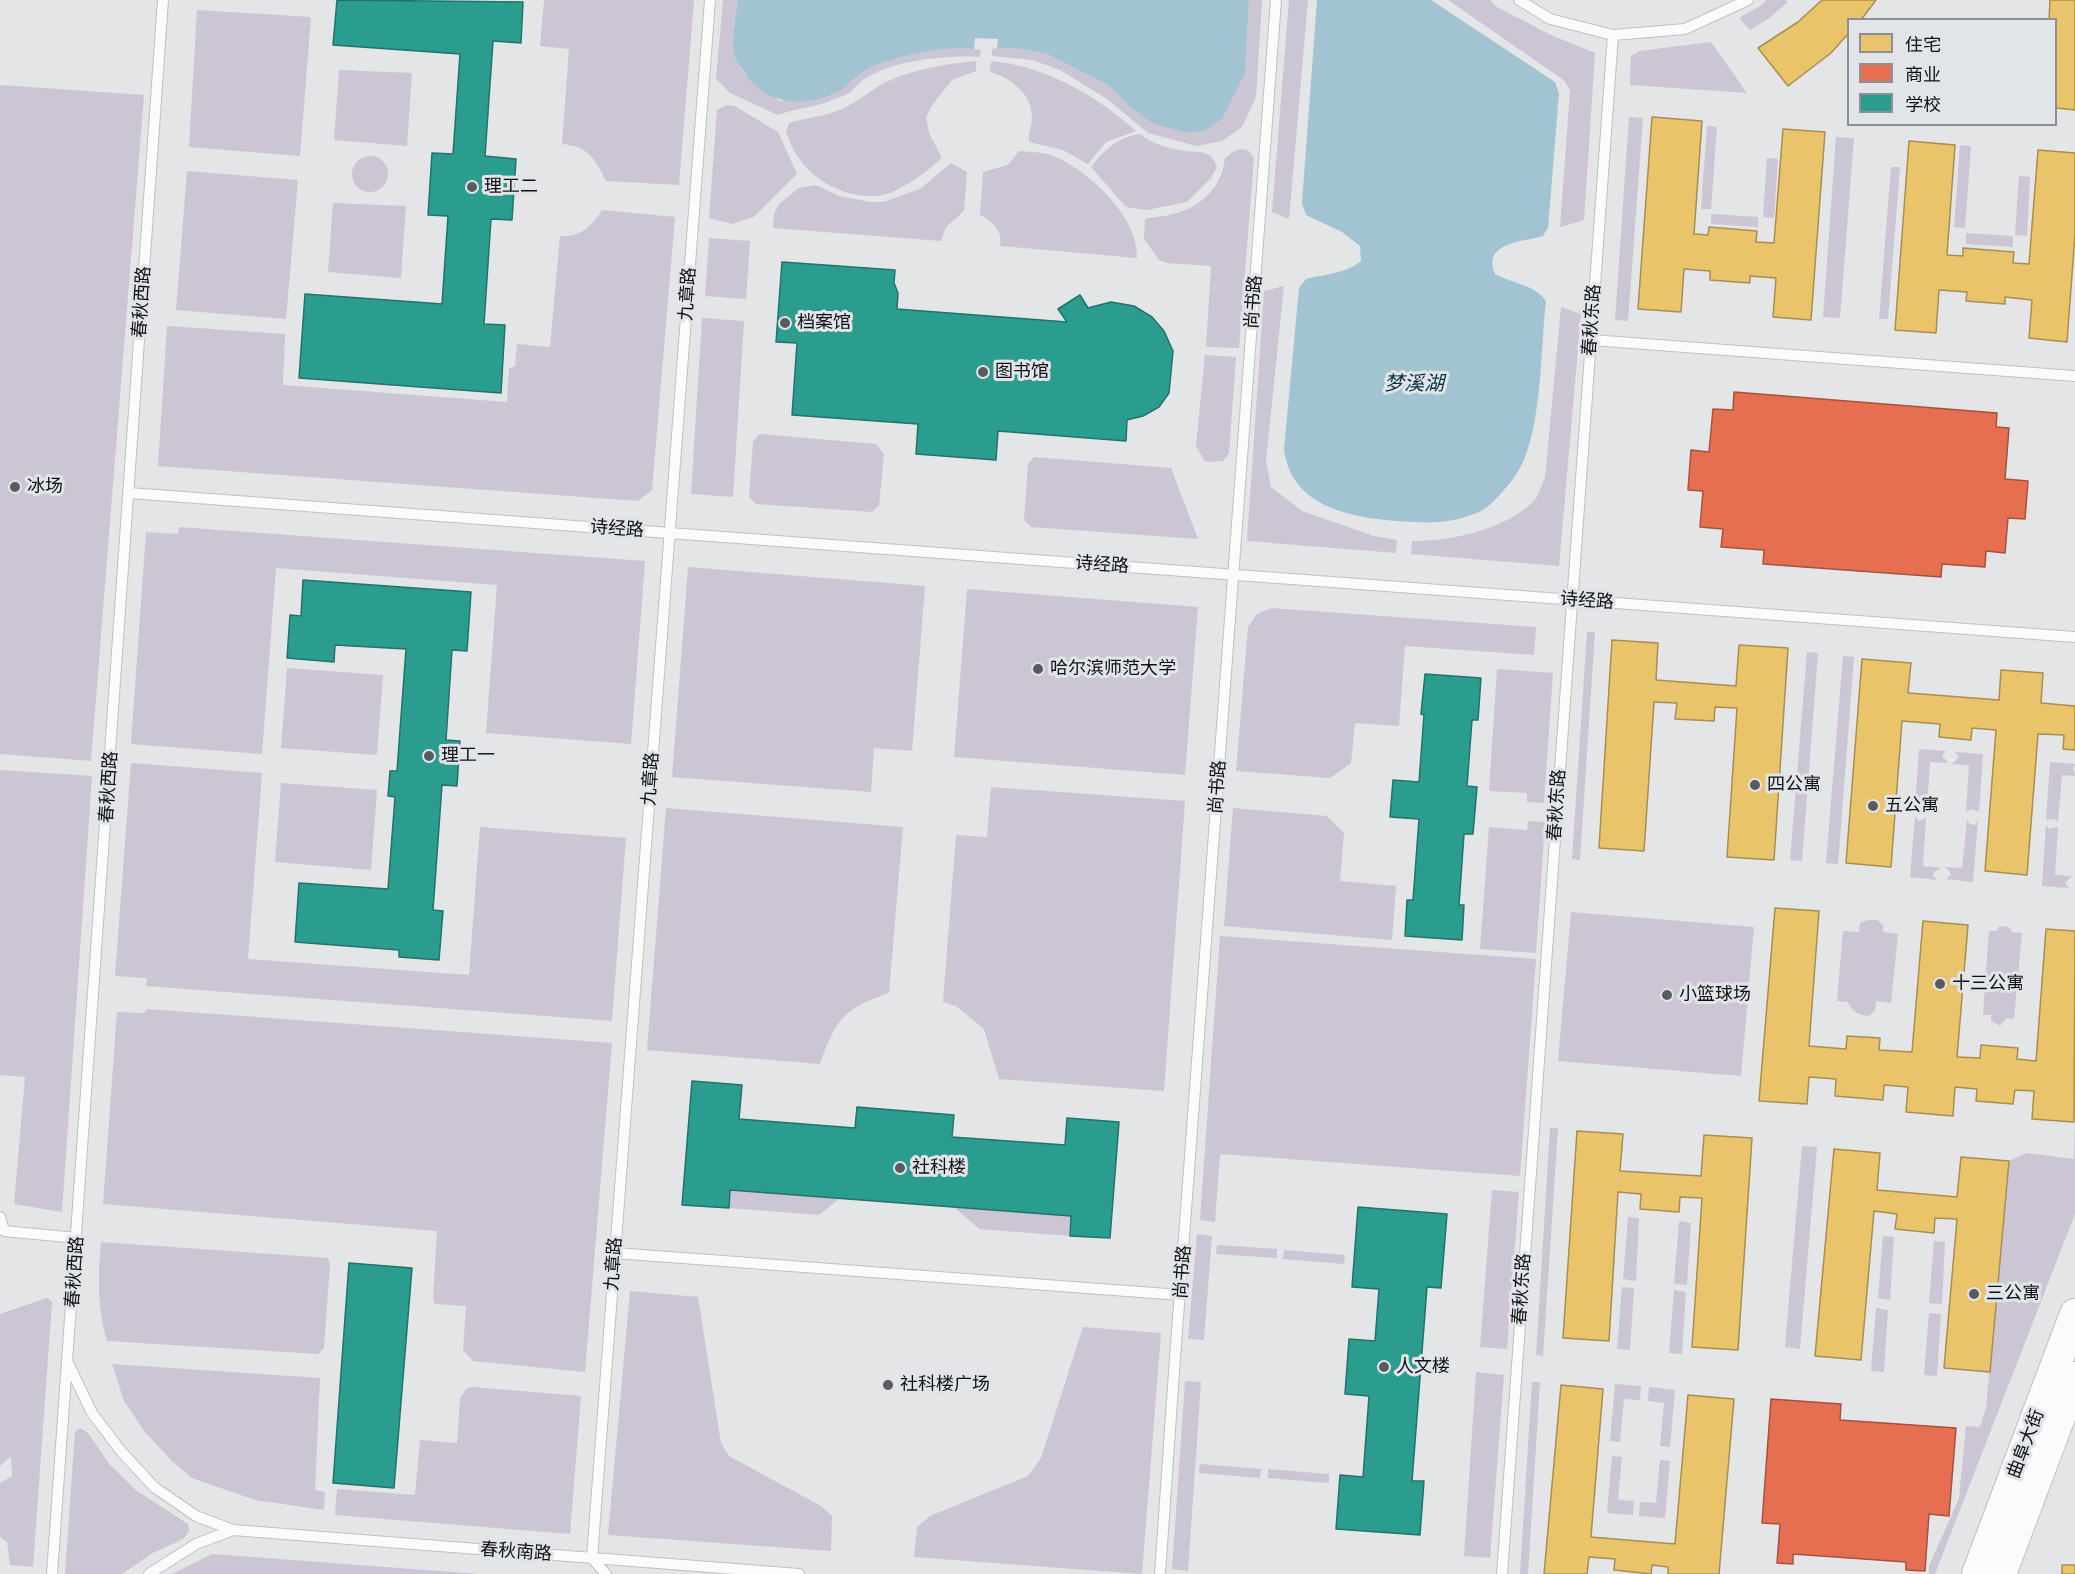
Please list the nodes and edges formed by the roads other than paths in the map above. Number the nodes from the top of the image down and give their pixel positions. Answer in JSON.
{"nodes":[{"id":1,"x":163,"y":0,"type":"edge"},
{"id":2,"x":710,"y":0,"type":"edge"},
{"id":3,"x":1276,"y":0,"type":"edge"},
{"id":4,"x":1519,"y":0,"type":"edge"},
{"id":5,"x":1748,"y":0,"type":"edge"},
{"id":6,"x":1613,"y":35,"type":"junction"},
{"id":7,"x":1591,"y":340,"type":"junction"},
{"id":8,"x":2075,"y":376,"type":"edge"},
{"id":9,"x":129,"y":493,"type":"junction"},
{"id":10,"x":669,"y":533,"type":"junction"},
{"id":11,"x":1234,"y":575,"type":"junction"},
{"id":12,"x":1572,"y":600,"type":"junction"},
{"id":13,"x":2075,"y":637,"type":"edge"},
{"id":14,"x":0,"y":1217,"type":"edge"},
{"id":15,"x":77,"y":1238,"type":"junction"},
{"id":16,"x":615,"y":1253,"type":"junction"},
{"id":17,"x":1181,"y":1294,"type":"junction"},
{"id":18,"x":2075,"y":1314,"type":"edge"},
{"id":19,"x":68,"y":1363,"type":"junction"},
{"id":20,"x":2075,"y":1377,"type":"edge"},
{"id":21,"x":233,"y":1530,"type":"junction"},
{"id":22,"x":592,"y":1558,"type":"junction"},
{"id":23,"x":52,"y":1574,"type":"edge"},
{"id":24,"x":149,"y":1574,"type":"edge"},
{"id":25,"x":606,"y":1574,"type":"edge"},
{"id":26,"x":799,"y":1574,"type":"edge"},
{"id":27,"x":1161,"y":1574,"type":"edge"},
{"id":28,"x":1502,"y":1574,"type":"edge"},
{"id":29,"x":1977,"y":1574,"type":"edge"},
{"id":30,"x":2001,"y":1574,"type":"edge"}],
"edges":[{"from":1,"to":9,"type":"lane","name":"春秋西路"},
{"from":2,"to":10,"type":"lane","name":"九章路"},
{"from":3,"to":11,"type":"lane","name":"尚书路"},
{"from":4,"to":6,"type":"lane"},
{"from":5,"to":6,"type":"lane"},
{"from":6,"to":7,"type":"lane","name":"春秋东路"},
{"from":7,"to":8,"type":"lane"},
{"from":7,"to":12,"type":"lane","name":"春秋东路"},
{"from":9,"to":10,"type":"lane","name":"诗经路"},
{"from":9,"to":15,"type":"lane","name":"春秋西路"},
{"from":10,"to":11,"type":"lane","name":"诗经路"},
{"from":10,"to":16,"type":"lane","name":"九章路"},
{"from":11,"to":12,"type":"lane","name":"诗经路"},
{"from":11,"to":17,"type":"lane","name":"尚书路"},
{"from":12,"to":13,"type":"lane","name":"诗经路"},
{"from":12,"to":28,"type":"lane","name":"春秋东路"},
{"from":14,"to":15,"type":"lane"},
{"from":15,"to":19,"type":"lane","name":"春秋西路"},
{"from":16,"to":17,"type":"lane"},
{"from":16,"to":22,"type":"lane","name":"九章路"},
{"from":17,"to":27,"type":"lane","name":"尚书路"},
{"from":18,"to":29,"type":"street","name":"曲阜大街"},
{"from":19,"to":21,"type":"lane","name":"春秋南路"},
{"from":19,"to":23,"type":"lane","name":"春秋西路"},
{"from":20,"to":30,"type":"street","name":"曲阜大街"},
{"from":21,"to":22,"type":"lane","name":"春秋南路"},
{"from":21,"to":24,"type":"lane","name":"春秋南路"},
{"from":22,"to":25,"type":"lane"},
{"from":22,"to":26,"type":"lane","name":"春秋南路"}]}
